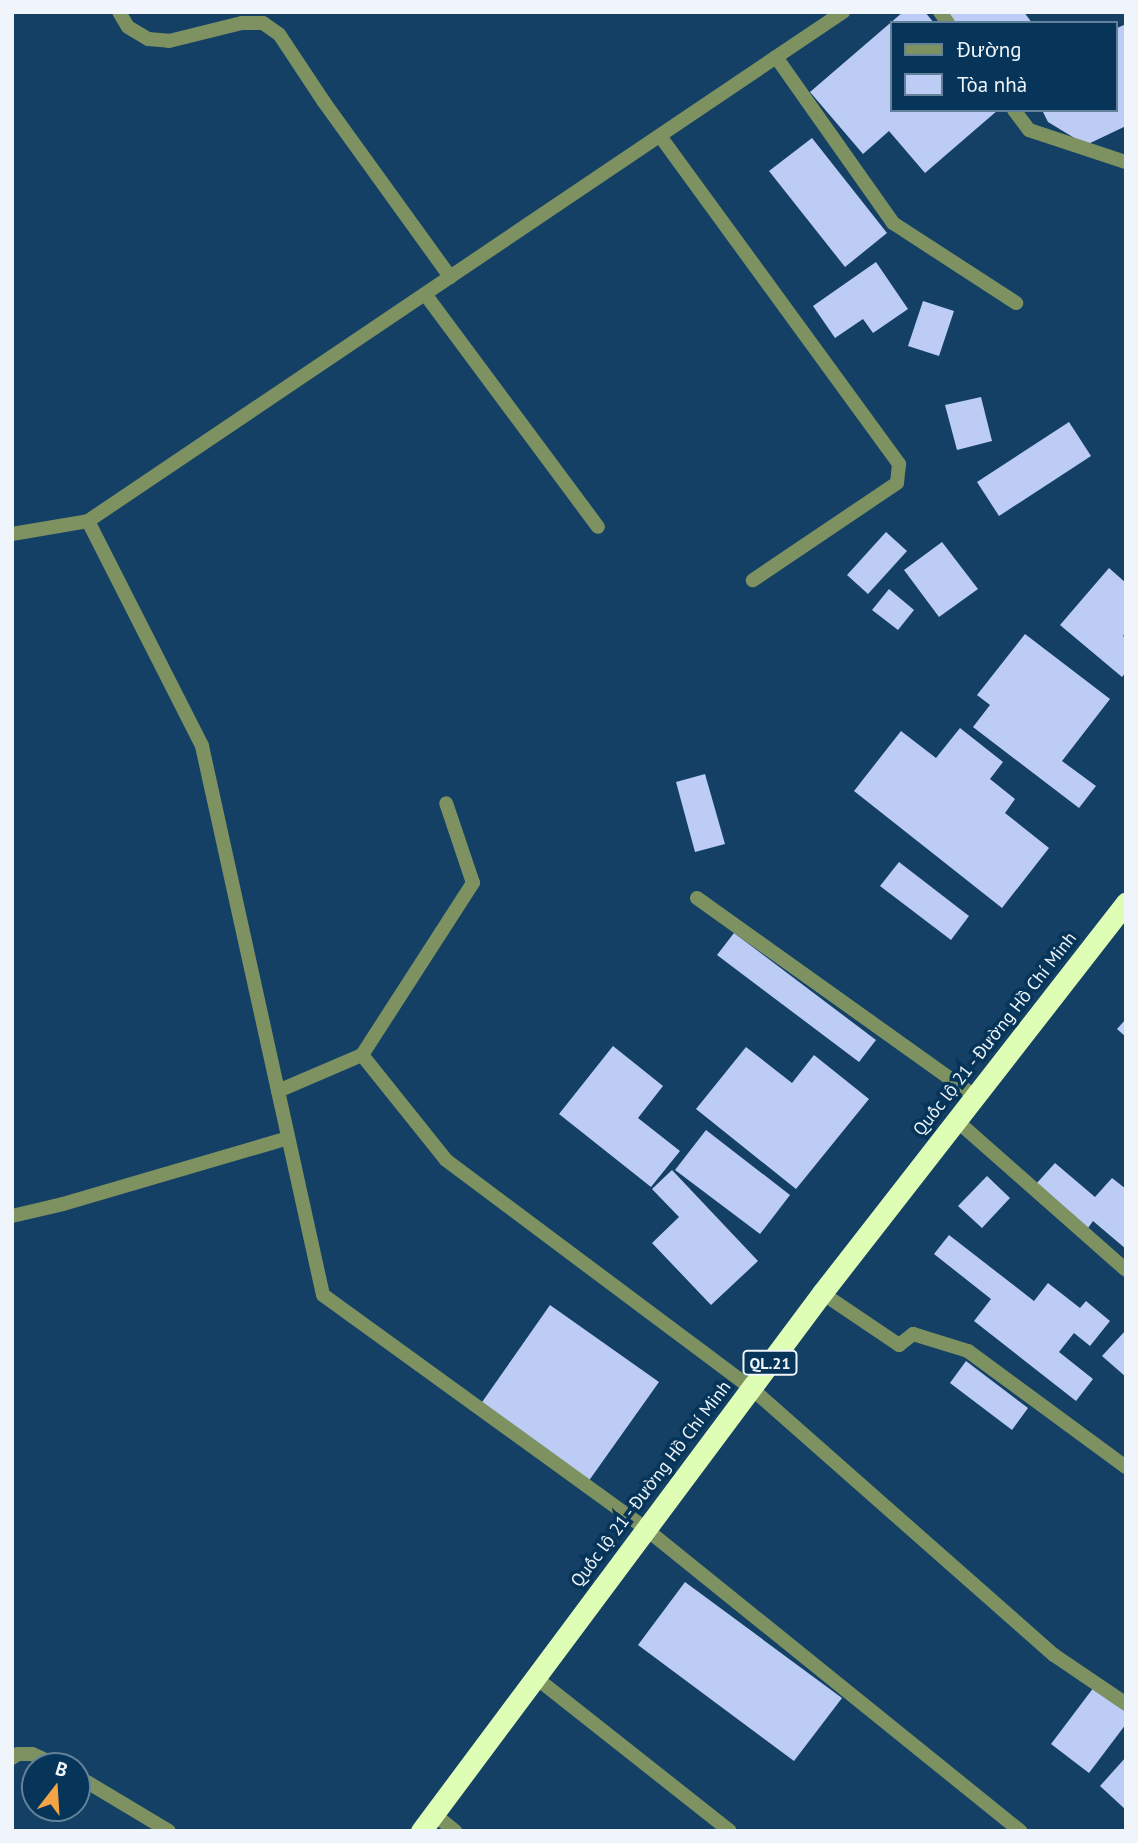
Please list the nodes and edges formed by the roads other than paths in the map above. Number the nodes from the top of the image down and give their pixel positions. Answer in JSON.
{"nodes":[{"id":1,"x":120,"y":12,"type":"edge"},
{"id":2,"x":843,"y":12,"type":"edge"},
{"id":3,"x":776,"y":57,"type":"junction"},
{"id":4,"x":1015,"y":112,"type":"edge"},
{"id":5,"x":660,"y":136,"type":"junction"},
{"id":6,"x":1126,"y":162,"type":"edge"},
{"id":7,"x":450,"y":277,"type":"junction"},
{"id":8,"x":425,"y":294,"type":"junction"},
{"id":9,"x":1016,"y":303,"type":"dead end"},
{"id":10,"x":88,"y":521,"type":"junction"},
{"id":11,"x":598,"y":527,"type":"dead end"},
{"id":12,"x":12,"y":534,"type":"edge"},
{"id":13,"x":753,"y":580,"type":"dead end"},
{"id":14,"x":446,"y":803,"type":"dead end"},
{"id":15,"x":697,"y":898,"type":"dead end"},
{"id":16,"x":1126,"y":902,"type":"edge"},
{"id":17,"x":362,"y":1055,"type":"junction"},
{"id":18,"x":278,"y":1091,"type":"junction"},
{"id":19,"x":976,"y":1097,"type":"junction"},
{"id":20,"x":957,"y":1121,"type":"junction"},
{"id":21,"x":288,"y":1138,"type":"junction"},
{"id":22,"x":12,"y":1216,"type":"edge"},
{"id":23,"x":1126,"y":1270,"type":"edge"},
{"id":24,"x":822,"y":1293,"type":"junction"},
{"id":25,"x":751,"y":1388,"type":"junction"},
{"id":26,"x":1126,"y":1467,"type":"edge"},
{"id":27,"x":646,"y":1529,"type":"junction"},
{"id":28,"x":536,"y":1677,"type":"junction"},
{"id":29,"x":1126,"y":1704,"type":"edge"},
{"id":30,"x":91,"y":1784,"type":"edge"},
{"id":31,"x":428,"y":1822,"type":"edge"},
{"id":32,"x":169,"y":1831,"type":"edge"},
{"id":33,"x":455,"y":1831,"type":"edge"},
{"id":34,"x":730,"y":1831,"type":"edge"},
{"id":35,"x":1020,"y":1831,"type":"edge"}],
"edges":[{"from":1,"to":7,"type":"street"},
{"from":2,"to":3,"type":"street"},
{"from":3,"to":5,"type":"street"},
{"from":3,"to":9,"type":"street"},
{"from":4,"to":6,"type":"street"},
{"from":5,"to":7,"type":"street"},
{"from":5,"to":13,"type":"street"},
{"from":7,"to":8,"type":"street"},
{"from":8,"to":10,"type":"street"},
{"from":8,"to":11,"type":"street"},
{"from":10,"to":12,"type":"street"},
{"from":10,"to":18,"type":"street"},
{"from":14,"to":17,"type":"street"},
{"from":15,"to":19,"type":"street"},
{"from":16,"to":19,"type":"highway","name":"Quốc lộ 21 - Đường Hồ Chí Minh","number":"QL.21"},
{"from":17,"to":18,"type":"street"},
{"from":17,"to":25,"type":"street"},
{"from":18,"to":21,"type":"street"},
{"from":19,"to":20,"type":"highway","name":"Quốc lộ 21 - Đường Hồ Chí Minh","number":"QL.21"},
{"from":20,"to":23,"type":"street"},
{"from":20,"to":24,"type":"highway","name":"Quốc lộ 21 - Đường Hồ Chí Minh","number":"QL.21"},
{"from":21,"to":22,"type":"street"},
{"from":21,"to":27,"type":"street"},
{"from":24,"to":25,"type":"highway","name":"Quốc lộ 21 - Đường Hồ Chí Minh","number":"QL.21"},
{"from":24,"to":26,"type":"street"},
{"from":25,"to":27,"type":"highway","name":"Quốc lộ 21 - Đường Hồ Chí Minh","number":"QL.21"},
{"from":25,"to":29,"type":"street"},
{"from":27,"to":28,"type":"highway","name":"Quốc lộ 21 - Đường Hồ Chí Minh","number":"QL.21"},
{"from":27,"to":35,"type":"street"},
{"from":28,"to":31,"type":"highway","name":"Quốc lộ 21 - Đường Hồ Chí Minh","number":"QL.21"},
{"from":28,"to":34,"type":"street"},
{"from":30,"to":32,"type":"street"},
{"from":31,"to":33,"type":"street"}]}
